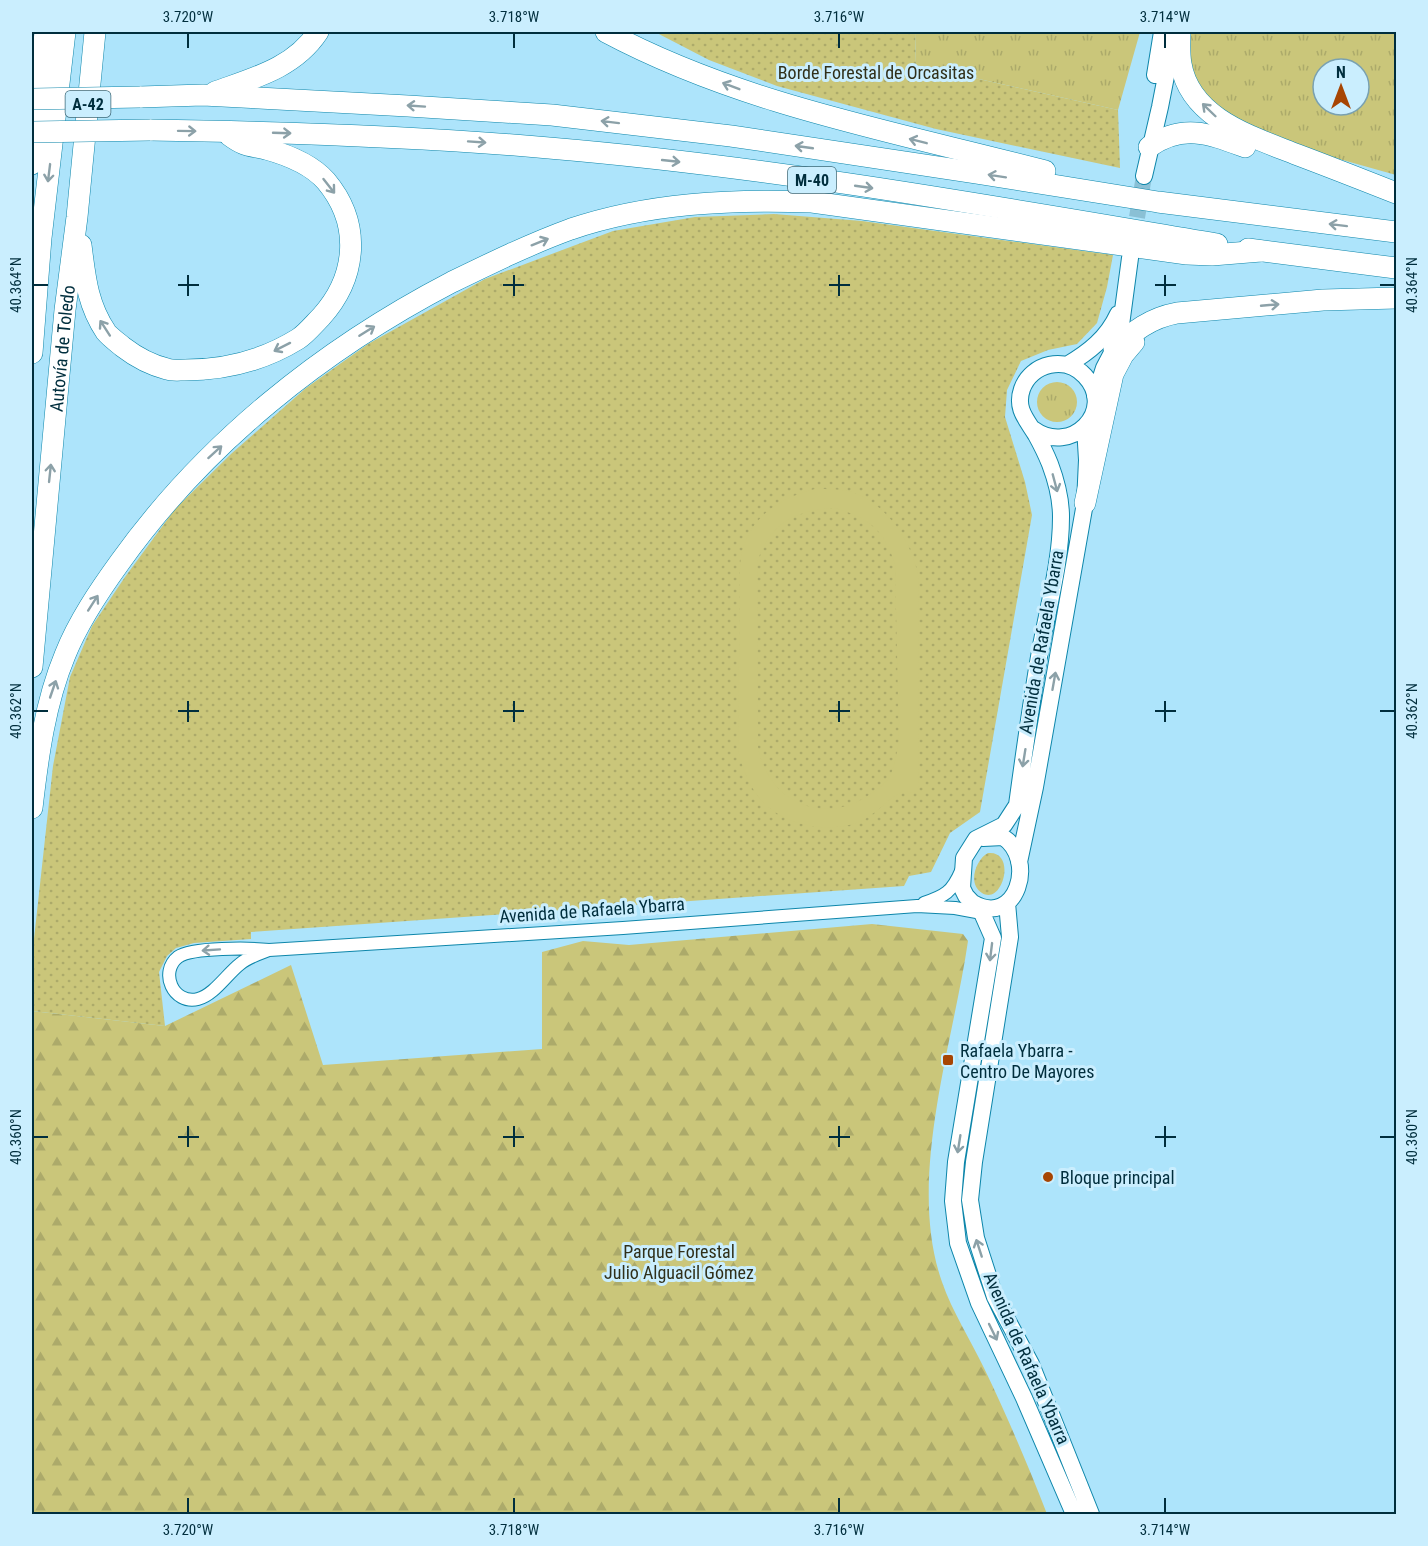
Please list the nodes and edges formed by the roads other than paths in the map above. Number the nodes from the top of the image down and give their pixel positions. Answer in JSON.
{"nodes":[{"id":1,"x":45,"y":32,"type":"edge"},
{"id":2,"x":65,"y":32,"type":"edge"},
{"id":3,"x":95,"y":32,"type":"edge"},
{"id":4,"x":108,"y":32,"type":"edge"},
{"id":5,"x":318,"y":32,"type":"edge"},
{"id":6,"x":606,"y":32,"type":"edge"},
{"id":7,"x":1162,"y":32,"type":"edge"},
{"id":8,"x":1175,"y":32,"type":"edge"},
{"id":9,"x":1180,"y":32,"type":"edge"},
{"id":10,"x":203,"y":96,"type":"junction"},
{"id":11,"x":32,"y":99,"type":"edge"},
{"id":12,"x":224,"y":131,"type":"junction"},
{"id":13,"x":32,"y":132,"type":"edge"},
{"id":14,"x":1149,"y":147,"type":"junction"},
{"id":15,"x":32,"y":164,"type":"edge"},
{"id":16,"x":81,"y":176,"type":"junction"},
{"id":17,"x":1144,"y":176,"type":"tunnel mouth"},
{"id":18,"x":1396,"y":193,"type":"edge"},
{"id":19,"x":1158,"y":202,"type":"junction"},
{"id":20,"x":77,"y":217,"type":"junction"},
{"id":21,"x":1396,"y":232,"type":"edge"},
{"id":22,"x":1261,"y":251,"type":"junction"},
{"id":23,"x":1130,"y":258,"type":"tunnel mouth"},
{"id":24,"x":1396,"y":268,"type":"edge"},
{"id":25,"x":1396,"y":298,"type":"edge"},
{"id":26,"x":1124,"y":299,"type":"junction"},
{"id":27,"x":1212,"y":311,"type":"junction"},
{"id":28,"x":1114,"y":349,"type":"junction"},
{"id":29,"x":32,"y":353,"type":"edge"},
{"id":30,"x":1066,"y":365,"type":"junction"},
{"id":31,"x":1095,"y":396,"type":"junction"},
{"id":32,"x":1085,"y":427,"type":"junction"},
{"id":33,"x":1033,"y":429,"type":"junction"},
{"id":34,"x":1085,"y":503,"type":"junction"},
{"id":35,"x":32,"y":667,"type":"edge"},
{"id":36,"x":32,"y":808,"type":"edge"},
{"id":37,"x":976,"y":839,"type":"junction"},
{"id":38,"x":1019,"y":862,"type":"junction"},
{"id":39,"x":962,"y":869,"type":"junction"},
{"id":40,"x":970,"y":900,"type":"junction"},
{"id":41,"x":1007,"y":903,"type":"junction"},
{"id":42,"x":917,"y":906,"type":"junction"},
{"id":43,"x":982,"y":913,"type":"junction"},
{"id":44,"x":269,"y":950,"type":"junction"},
{"id":45,"x":1074,"y":1515,"type":"edge"},
{"id":46,"x":1091,"y":1515,"type":"edge"}],
"edges":[{"from":1,"to":15,"type":"highway"},
{"from":2,"to":29,"type":"highway","name":"Autovía de Toledo","number":"A-42","one_way":true},
{"from":3,"to":16,"type":"highway","name":"Autovía de Toledo","number":"A-42"},
{"from":4,"to":16,"type":"highway"},
{"from":5,"to":10,"type":"highway"},
{"from":19,"to":6,"type":"highway","one_way":true},
{"from":7,"to":14,"type":"main road"},
{"from":8,"to":14,"type":"main road"},
{"from":18,"to":9,"type":"highway","one_way":true},
{"from":10,"to":11,"type":"highway","number":"M-40","bridge":true},
{"from":19,"to":10,"type":"highway","number":"M-40","one_way":true},
{"from":13,"to":12,"type":"highway","number":"M-40","one_way":true,"bridge":true},
{"from":12,"to":20,"type":"highway","one_way":true},
{"from":12,"to":22,"type":"highway","number":"M-40","one_way":true},
{"from":14,"to":17,"type":"main road"},
{"from":14,"to":18,"type":"highway"},
{"from":16,"to":20,"type":"highway","name":"Autovía de Toledo","number":"A-42"},
{"from":21,"to":19,"type":"highway","number":"M-40","one_way":true},
{"from":35,"to":20,"type":"highway","name":"Autovía de Toledo","number":"A-42","one_way":true},
{"from":22,"to":24,"type":"highway","number":"M-40"},
{"from":36,"to":22,"type":"highway","one_way":true},
{"from":23,"to":26,"type":"main road","name":"Avenida de Rafaela Ybarra"},
{"from":27,"to":25,"type":"highway","one_way":true},
{"from":26,"to":28,"type":"main road","name":"Avenida de Rafaela Ybarra"},
{"from":26,"to":30,"type":"main road","name":"Avenida de Rafaela Ybarra"},
{"from":27,"to":28,"type":"highway"},
{"from":27,"to":34,"type":"highway"},
{"from":28,"to":31,"type":"main road","name":"Avenida de Rafaela Ybarra"},
{"from":30,"to":31,"type":"main road"},
{"from":30,"to":33,"type":"main road","name":"Avenida de Rafaela Ybarra"},
{"from":31,"to":32,"type":"main road","name":"Avenida de Rafaela Ybarra"},
{"from":32,"to":33,"type":"main road"},
{"from":32,"to":34,"type":"main road","name":"Avenida de Rafaela Ybarra"},
{"from":33,"to":37,"type":"main road","name":"Avenida de Rafaela Ybarra","one_way":true},
{"from":38,"to":34,"type":"main road","name":"Avenida de Rafaela Ybarra","one_way":true},
{"from":37,"to":38,"type":"main road"},
{"from":37,"to":39,"type":"main road"},
{"from":38,"to":41,"type":"main road","name":"Avenida de Rafaela Ybarra"},
{"from":39,"to":40,"type":"main road","name":"Avenida de Rafaela Ybarra"},
{"from":39,"to":42,"type":"street"},
{"from":40,"to":41,"type":"main road"},
{"from":40,"to":43,"type":"main road","name":"Avenida de Rafaela Ybarra"},
{"from":46,"to":41,"type":"main road","name":"Avenida de Rafaela Ybarra","one_way":true},
{"from":42,"to":43,"type":"street"},
{"from":42,"to":44,"type":"street","name":"Avenida de Rafaela Ybarra"},
{"from":43,"to":45,"type":"main road","name":"Avenida de Rafaela Ybarra","one_way":true},
{"from":44,"to":44,"type":"street","name":"Avenida de Rafaela Ybarra","one_way":true}]}
